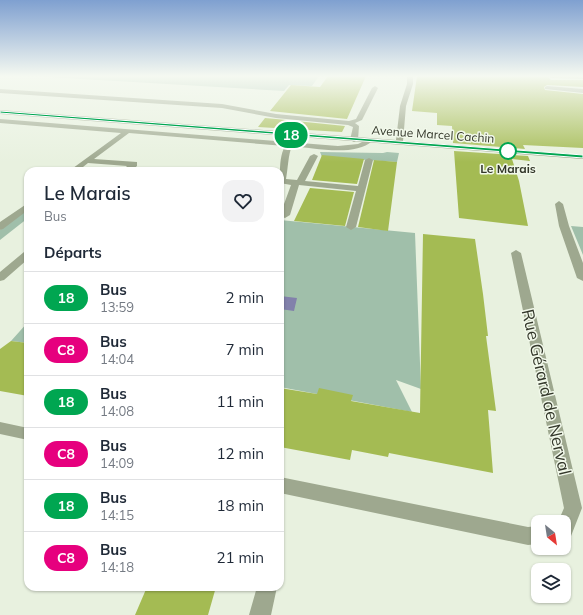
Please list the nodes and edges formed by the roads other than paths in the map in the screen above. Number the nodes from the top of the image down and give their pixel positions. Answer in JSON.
{"nodes":[{"id":1,"x":203,"y":105,"type":"edge"},
{"id":2,"x":367,"y":105,"type":"edge"},
{"id":3,"x":403,"y":105,"type":"edge"},
{"id":4,"x":0,"y":112,"type":"edge"},
{"id":5,"x":0,"y":121,"type":"edge"},
{"id":6,"x":349,"y":123,"type":"junction"},
{"id":7,"x":128,"y":131,"type":"junction"},
{"id":8,"x":239,"y":131,"type":"junction"},
{"id":9,"x":231,"y":140,"type":"junction"},
{"id":10,"x":354,"y":140,"type":"junction"},
{"id":11,"x":368,"y":141,"type":"junction"},
{"id":12,"x":399,"y":143,"type":"junction"},
{"id":13,"x":289,"y":144,"type":"junction"},
{"id":14,"x":314,"y":156,"type":"dead end"},
{"id":15,"x":583,"y":157,"type":"edge"},
{"id":16,"x":368,"y":160,"type":"dead end"},
{"id":17,"x":86,"y":161,"type":"junction"},
{"id":18,"x":78,"y":167,"type":"edge"},
{"id":19,"x":131,"y":167,"type":"edge"},
{"id":20,"x":284,"y":167,"type":"edge"},
{"id":21,"x":284,"y":181,"type":"edge"},
{"id":22,"x":298,"y":183,"type":"junction"},
{"id":23,"x":361,"y":189,"type":"junction"},
{"id":24,"x":559,"y":204,"type":"dead end"},
{"id":25,"x":24,"y":209,"type":"edge"},
{"id":26,"x":285,"y":215,"type":"dead end"},
{"id":27,"x":0,"y":227,"type":"edge"},
{"id":28,"x":351,"y":227,"type":"dead end"},
{"id":29,"x":516,"y":253,"type":"dead end"},
{"id":30,"x":24,"y":257,"type":"edge"},
{"id":31,"x":0,"y":278,"type":"edge"},
{"id":32,"x":583,"y":278,"type":"edge"},
{"id":33,"x":0,"y":428,"type":"edge"},
{"id":34,"x":24,"y":433,"type":"edge"},
{"id":35,"x":284,"y":486,"type":"edge"},
{"id":36,"x":570,"y":515,"type":"edge"},
{"id":37,"x":531,"y":536,"type":"edge"},
{"id":38,"x":266,"y":591,"type":"edge"},
{"id":39,"x":260,"y":615,"type":"edge"}],
"edges":[{"from":1,"to":6,"type":"street"},
{"from":2,"to":6,"type":"street"},
{"from":3,"to":12,"type":"street"},
{"from":4,"to":8,"type":"street","name":"Avenue Marcel Cachin"},
{"from":5,"to":7,"type":"street"},
{"from":6,"to":10,"type":"street","name":"Avenue Marcel Cachin"},
{"from":7,"to":9,"type":"street"},
{"from":7,"to":17,"type":"street"},
{"from":8,"to":9,"type":"street"},
{"from":8,"to":10,"type":"street","name":"Avenue Marcel Cachin"},
{"from":9,"to":13,"type":"street"},
{"from":10,"to":11,"type":"street","name":"Avenue Marcel Cachin"},
{"from":11,"to":12,"type":"street","name":"Avenue Marcel Cachin"},
{"from":11,"to":13,"type":"street"},
{"from":12,"to":15,"type":"street","name":"Avenue Marcel Cachin"},
{"from":13,"to":20,"type":"street"},
{"from":14,"to":22,"type":"street"},
{"from":16,"to":23,"type":"street"},
{"from":17,"to":18,"type":"street"},
{"from":17,"to":19,"type":"street"},
{"from":21,"to":22,"type":"street"},
{"from":22,"to":23,"type":"street"},
{"from":22,"to":26,"type":"street"},
{"from":23,"to":28,"type":"street"},
{"from":24,"to":32,"type":"street"},
{"from":25,"to":27,"type":"street"},
{"from":29,"to":36,"type":"street","name":"Rue Gérard de Nerval"},
{"from":30,"to":31,"type":"street"},
{"from":33,"to":34,"type":"street"},
{"from":35,"to":37,"type":"street"},
{"from":38,"to":39,"type":"street"}]}
